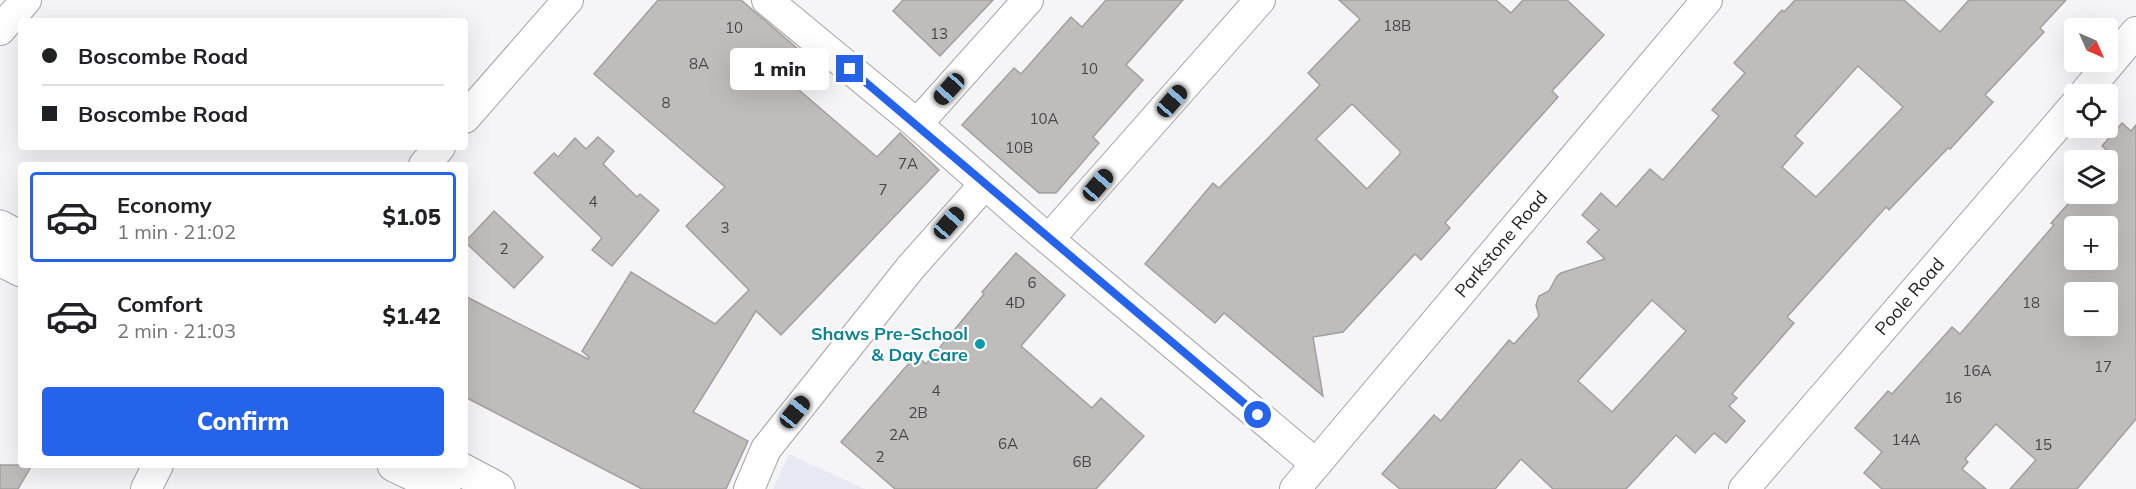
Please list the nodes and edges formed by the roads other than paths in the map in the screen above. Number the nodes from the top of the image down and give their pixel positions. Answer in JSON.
{"nodes":[{"id":1,"x":26,"y":0,"type":"edge"},
{"id":2,"x":568,"y":0,"type":"edge"},
{"id":3,"x":767,"y":0,"type":"edge"},
{"id":4,"x":1028,"y":0,"type":"edge"},
{"id":5,"x":1260,"y":0,"type":"edge"},
{"id":6,"x":1707,"y":0,"type":"edge"},
{"id":7,"x":0,"y":30,"type":"edge"},
{"id":8,"x":2136,"y":32,"type":"edge"},
{"id":9,"x":2092,"y":84,"type":"edge"},
{"id":10,"x":468,"y":115,"type":"edge"},
{"id":11,"x":2064,"y":118,"type":"edge"},
{"id":12,"x":917,"y":124,"type":"junction"},
{"id":13,"x":437,"y":150,"type":"edge"},
{"id":14,"x":427,"y":162,"type":"edge"},
{"id":15,"x":984,"y":184,"type":"junction"},
{"id":16,"x":0,"y":227,"type":"edge"},
{"id":17,"x":18,"y":236,"type":"edge"},
{"id":18,"x":1049,"y":239,"type":"junction"},
{"id":19,"x":0,"y":259,"type":"edge"},
{"id":20,"x":18,"y":268,"type":"edge"},
{"id":21,"x":1316,"y":464,"type":"junction"},
{"id":22,"x":156,"y":468,"type":"edge"},
{"id":23,"x":400,"y":468,"type":"edge"},
{"id":24,"x":459,"y":468,"type":"edge"},
{"id":25,"x":146,"y":489,"type":"edge"},
{"id":26,"x":444,"y":489,"type":"edge"},
{"id":27,"x":498,"y":489,"type":"edge"},
{"id":28,"x":749,"y":489,"type":"edge"},
{"id":29,"x":1295,"y":489,"type":"edge"},
{"id":30,"x":1744,"y":489,"type":"edge"}],
"edges":[{"from":1,"to":7,"type":"street"},
{"from":2,"to":10,"type":"street"},
{"from":3,"to":12,"type":"street"},
{"from":4,"to":12,"type":"street"},
{"from":5,"to":18,"type":"street"},
{"from":6,"to":21,"type":"street","name":"Parkstone Road"},
{"from":8,"to":9,"type":"street"},
{"from":11,"to":30,"type":"street","name":"Poole Road"},
{"from":12,"to":15,"type":"street"},
{"from":13,"to":14,"type":"street"},
{"from":15,"to":18,"type":"street"},
{"from":15,"to":28,"type":"street"},
{"from":16,"to":17,"type":"main road"},
{"from":18,"to":21,"type":"street"},
{"from":19,"to":20,"type":"main road"},
{"from":21,"to":29,"type":"street","name":"Parkstone Road"},
{"from":22,"to":25,"type":"street"},
{"from":23,"to":26,"type":"main road"},
{"from":24,"to":27,"type":"main road"}]}
